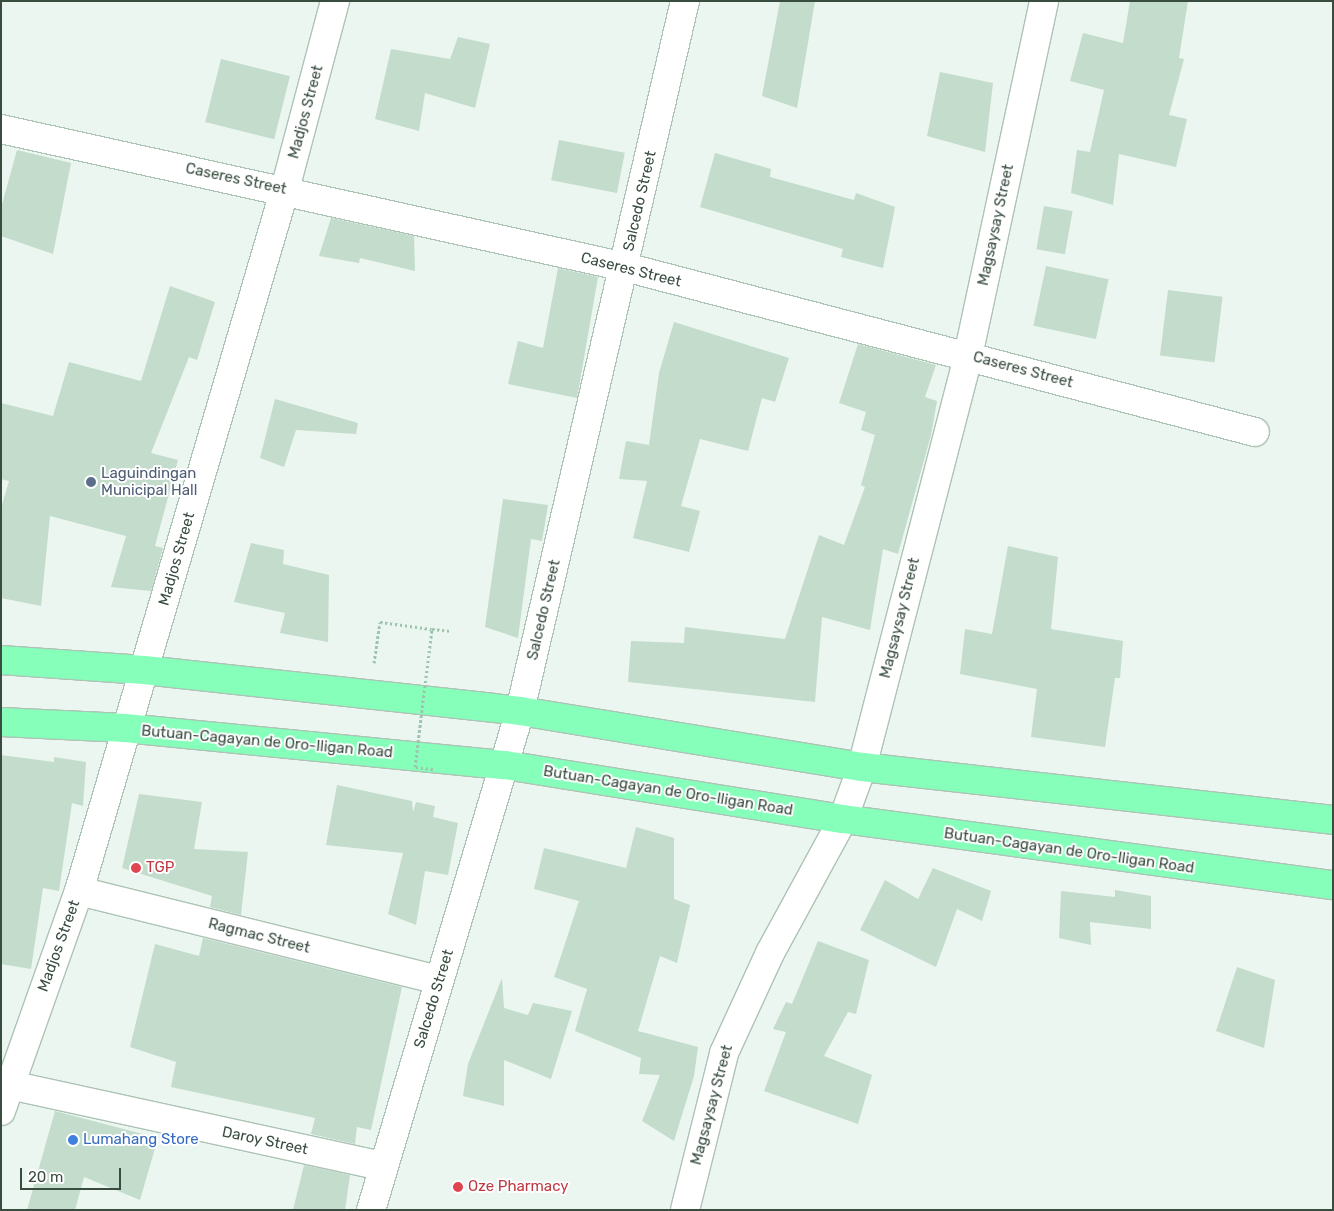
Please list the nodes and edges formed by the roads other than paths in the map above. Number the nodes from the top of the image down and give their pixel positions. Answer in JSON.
{"nodes":[{"id":1,"x":335,"y":1,"type":"edge"},
{"id":2,"x":685,"y":1,"type":"edge"},
{"id":3,"x":1044,"y":1,"type":"edge"},
{"id":4,"x":1,"y":129,"type":"edge"},
{"id":5,"x":285,"y":189,"type":"junction"},
{"id":6,"x":625,"y":267,"type":"junction"},
{"id":7,"x":968,"y":356,"type":"junction"},
{"id":8,"x":1255,"y":432,"type":"dead end"},
{"id":9,"x":1,"y":660,"type":"edge"},
{"id":10,"x":144,"y":670,"type":"junction"},
{"id":11,"x":520,"y":711,"type":"junction"},
{"id":12,"x":1,"y":722,"type":"edge"},
{"id":13,"x":125,"y":728,"type":"junction"},
{"id":14,"x":505,"y":765,"type":"junction"},
{"id":15,"x":862,"y":767,"type":"junction"},
{"id":16,"x":843,"y":819,"type":"junction"},
{"id":17,"x":1333,"y":820,"type":"edge"},
{"id":18,"x":1333,"y":885,"type":"edge"},
{"id":19,"x":79,"y":892,"type":"junction"},
{"id":20,"x":439,"y":980,"type":"junction"},
{"id":21,"x":5,"y":1084,"type":"edge"},
{"id":22,"x":1,"y":1111,"type":"edge"},
{"id":23,"x":383,"y":1166,"type":"junction"},
{"id":24,"x":370,"y":1210,"type":"edge"},
{"id":25,"x":685,"y":1210,"type":"edge"}],
"edges":[{"from":1,"to":5,"type":"street","name":"Madjos Street"},
{"from":2,"to":6,"type":"street","name":"Salcedo Street"},
{"from":3,"to":7,"type":"street","name":"Magsaysay Street"},
{"from":4,"to":5,"type":"street","name":"Caseres Street"},
{"from":5,"to":6,"type":"street","name":"Caseres Street"},
{"from":5,"to":10,"type":"street","name":"Madjos Street"},
{"from":6,"to":7,"type":"street","name":"Caseres Street"},
{"from":6,"to":11,"type":"street","name":"Salcedo Street"},
{"from":7,"to":8,"type":"street","name":"Caseres Street"},
{"from":7,"to":15,"type":"street","name":"Magsaysay Street"},
{"from":9,"to":10,"type":"highway"},
{"from":10,"to":11,"type":"highway"},
{"from":10,"to":13,"type":"street","name":"Madjos Street"},
{"from":11,"to":14,"type":"street","name":"Salcedo Street"},
{"from":11,"to":15,"type":"highway"},
{"from":12,"to":13,"type":"highway","name":"Butuan-Cagayan de Oro-Iligan Road"},
{"from":13,"to":14,"type":"highway","name":"Butuan-Cagayan de Oro-Iligan Road"},
{"from":13,"to":19,"type":"street","name":"Madjos Street"},
{"from":14,"to":16,"type":"highway","name":"Butuan-Cagayan de Oro-Iligan Road"},
{"from":14,"to":20,"type":"street","name":"Salcedo Street"},
{"from":15,"to":16,"type":"street","name":"Magsaysay Street"},
{"from":15,"to":17,"type":"highway"},
{"from":16,"to":18,"type":"highway","name":"Butuan-Cagayan de Oro-Iligan Road"},
{"from":16,"to":25,"type":"street","name":"Magsaysay Street"},
{"from":19,"to":20,"type":"street","name":"Ragmac Street"},
{"from":19,"to":21,"type":"street","name":"Madjos Street"},
{"from":20,"to":23,"type":"street","name":"Salcedo Street"},
{"from":21,"to":22,"type":"street","name":"Madjos Street"},
{"from":21,"to":23,"type":"street","name":"Daroy Street"},
{"from":23,"to":24,"type":"street","name":"Salcedo Street"}]}
